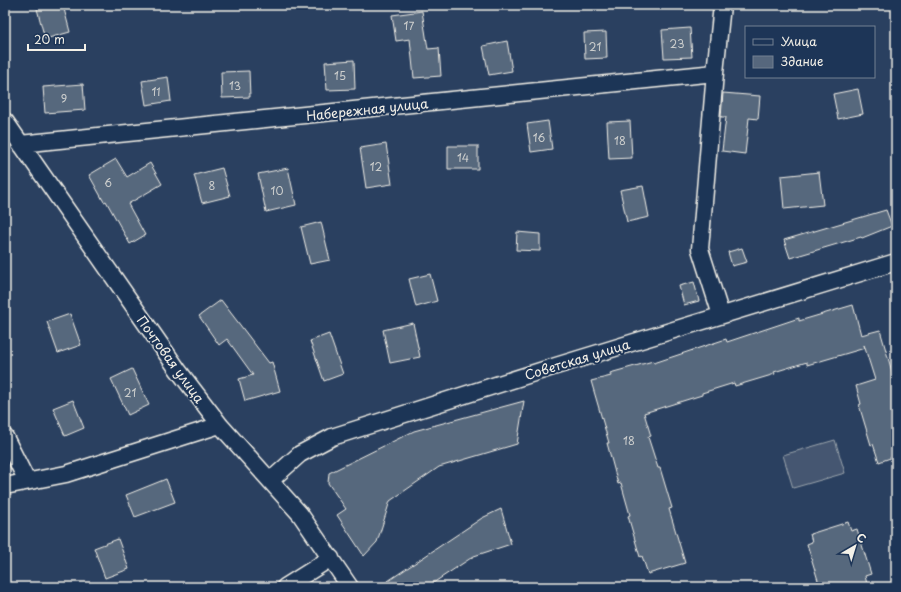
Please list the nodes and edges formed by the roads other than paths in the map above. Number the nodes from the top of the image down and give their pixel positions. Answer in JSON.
{"nodes":[{"id":1,"x":722,"y":5,"type":"edge"},
{"id":2,"x":715,"y":73,"type":"junction"},
{"id":3,"x":11,"y":133,"type":"edge"},
{"id":4,"x":896,"y":262,"type":"edge"},
{"id":5,"x":721,"y":315,"type":"junction"},
{"id":6,"x":220,"y":425,"type":"junction"},
{"id":7,"x":5,"y":437,"type":"edge"},
{"id":8,"x":271,"y":480,"type":"junction"},
{"id":9,"x":27,"y":481,"type":"junction"},
{"id":10,"x":5,"y":486,"type":"edge"},
{"id":11,"x":331,"y":558,"type":"junction"},
{"id":12,"x":285,"y":587,"type":"edge"},
{"id":13,"x":350,"y":587,"type":"edge"}],
"edges":[{"from":1,"to":2,"type":"street"},
{"from":2,"to":3,"type":"street","name":"Набережная улица"},
{"from":2,"to":5,"type":"street"},
{"from":3,"to":6,"type":"street","name":"Почтовая улица"},
{"from":4,"to":5,"type":"street","name":"Советская улица"},
{"from":5,"to":8,"type":"street","name":"Советская улица"},
{"from":6,"to":8,"type":"street","name":"Почтовая улица"},
{"from":6,"to":9,"type":"street"},
{"from":7,"to":9,"type":"street"},
{"from":8,"to":11,"type":"street","name":"Почтовая улица"},
{"from":9,"to":10,"type":"street"},
{"from":11,"to":12,"type":"street"},
{"from":11,"to":13,"type":"street","name":"Почтовая улица"}]}
